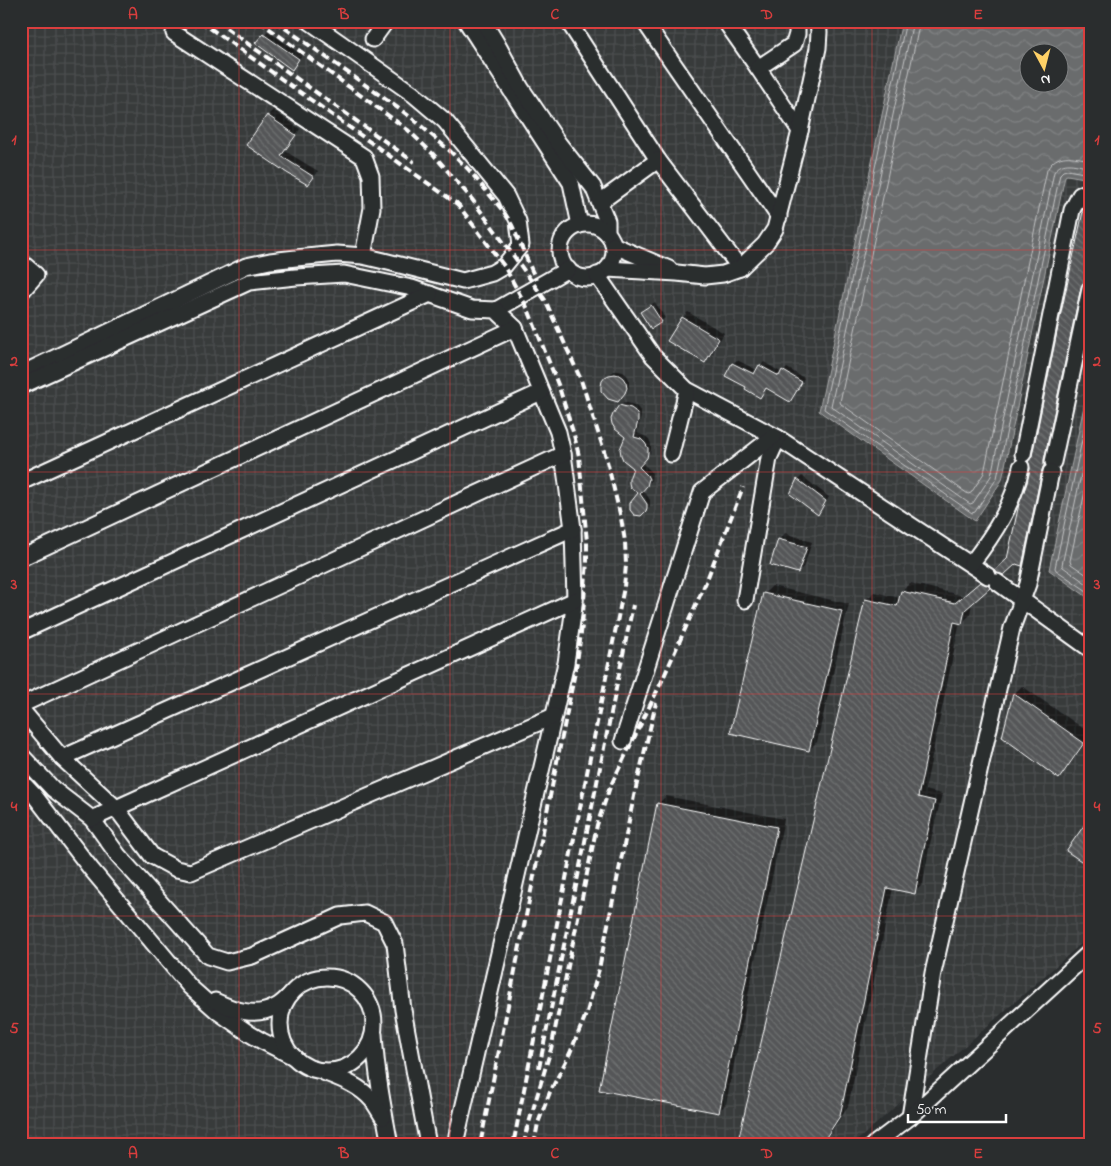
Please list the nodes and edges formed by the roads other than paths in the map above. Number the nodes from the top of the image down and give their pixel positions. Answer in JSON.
{"nodes":[{"id":1,"x":309,"y":21,"type":"edge"},
{"id":2,"x":386,"y":21,"type":"edge"},
{"id":3,"x":466,"y":21,"type":"edge"},
{"id":4,"x":483,"y":21,"type":"edge"},
{"id":5,"x":568,"y":21,"type":"edge"},
{"id":6,"x":644,"y":21,"type":"edge"},
{"id":7,"x":725,"y":21,"type":"edge"},
{"id":8,"x":796,"y":21,"type":"edge"},
{"id":9,"x":818,"y":21,"type":"edge"},
{"id":10,"x":174,"y":33,"type":"dead end"},
{"id":11,"x":373,"y":39,"type":"dead end"},
{"id":12,"x":758,"y":68,"type":"junction"},
{"id":13,"x":800,"y":131,"type":"junction"},
{"id":14,"x":658,"y":160,"type":"junction"},
{"id":15,"x":1090,"y":190,"type":"edge"},
{"id":16,"x":600,"y":202,"type":"junction"},
{"id":17,"x":779,"y":217,"type":"junction"},
{"id":18,"x":580,"y":225,"type":"junction"},
{"id":19,"x":610,"y":239,"type":"junction"},
{"id":20,"x":363,"y":256,"type":"junction"},
{"id":21,"x":21,"y":262,"type":"edge"},
{"id":22,"x":740,"y":268,"type":"junction"},
{"id":23,"x":568,"y":269,"type":"junction"},
{"id":24,"x":602,"y":272,"type":"junction"},
{"id":25,"x":677,"y":273,"type":"junction"},
{"id":26,"x":1090,"y":289,"type":"edge"},
{"id":27,"x":21,"y":292,"type":"edge"},
{"id":28,"x":430,"y":294,"type":"junction"},
{"id":29,"x":496,"y":310,"type":"junction"},
{"id":30,"x":516,"y":328,"type":"junction"},
{"id":31,"x":21,"y":374,"type":"edge"},
{"id":32,"x":21,"y":386,"type":"edge"},
{"id":33,"x":687,"y":390,"type":"junction"},
{"id":34,"x":541,"y":392,"type":"junction"},
{"id":35,"x":776,"y":437,"type":"junction"},
{"id":36,"x":564,"y":454,"type":"junction"},
{"id":37,"x":670,"y":454,"type":"dead end"},
{"id":38,"x":21,"y":482,"type":"edge"},
{"id":39,"x":573,"y":529,"type":"junction"},
{"id":40,"x":21,"y":558,"type":"edge"},
{"id":41,"x":971,"y":564,"type":"junction"},
{"id":42,"x":575,"y":600,"type":"junction"},
{"id":43,"x":745,"y":600,"type":"dead end"},
{"id":44,"x":1022,"y":601,"type":"junction"},
{"id":45,"x":21,"y":632,"type":"edge"},
{"id":46,"x":1090,"y":649,"type":"edge"},
{"id":47,"x":21,"y":707,"type":"edge"},
{"id":48,"x":554,"y":716,"type":"junction"},
{"id":49,"x":623,"y":741,"type":"dead end"},
{"id":50,"x":21,"y":755,"type":"edge"},
{"id":51,"x":62,"y":758,"type":"junction"},
{"id":52,"x":21,"y":781,"type":"edge"},
{"id":53,"x":116,"y":808,"type":"junction"},
{"id":54,"x":92,"y":818,"type":"junction"},
{"id":55,"x":1090,"y":952,"type":"edge"},
{"id":56,"x":190,"y":987,"type":"junction"},
{"id":57,"x":290,"y":996,"type":"junction"},
{"id":58,"x":373,"y":1030,"type":"junction"},
{"id":59,"x":294,"y":1057,"type":"junction"},
{"id":60,"x":317,"y":1070,"type":"junction"},
{"id":61,"x":910,"y":1117,"type":"junction"},
{"id":62,"x":385,"y":1120,"type":"junction"},
{"id":63,"x":390,"y":1145,"type":"edge"},
{"id":64,"x":428,"y":1145,"type":"edge"},
{"id":65,"x":456,"y":1145,"type":"edge"},
{"id":66,"x":873,"y":1145,"type":"edge"}],
"edges":[{"from":1,"to":20,"type":"street"},
{"from":2,"to":11,"type":"street"},
{"from":3,"to":18,"type":"street"},
{"from":4,"to":16,"type":"street"},
{"from":5,"to":14,"type":"street"},
{"from":6,"to":17,"type":"street"},
{"from":7,"to":12,"type":"street"},
{"from":8,"to":12,"type":"street"},
{"from":9,"to":13,"type":"street"},
{"from":10,"to":20,"type":"street"},
{"from":12,"to":13,"type":"street"},
{"from":13,"to":17,"type":"street"},
{"from":14,"to":16,"type":"street"},
{"from":14,"to":22,"type":"street"},
{"from":15,"to":41,"type":"street"},
{"from":16,"to":19,"type":"street"},
{"from":17,"to":22,"type":"street"},
{"from":18,"to":19,"type":"street"},
{"from":18,"to":23,"type":"street"},
{"from":19,"to":24,"type":"street"},
{"from":19,"to":25,"type":"street"},
{"from":20,"to":31,"type":"street"},
{"from":21,"to":27,"type":"street"},
{"from":22,"to":25,"type":"street"},
{"from":23,"to":24,"type":"street"},
{"from":23,"to":29,"type":"street"},
{"from":24,"to":25,"type":"street"},
{"from":24,"to":33,"type":"street"},
{"from":26,"to":44,"type":"street"},
{"from":28,"to":29,"type":"street"},
{"from":28,"to":32,"type":"street"},
{"from":28,"to":38,"type":"street"},
{"from":29,"to":30,"type":"street"},
{"from":30,"to":34,"type":"street"},
{"from":30,"to":40,"type":"street"},
{"from":33,"to":35,"type":"street"},
{"from":33,"to":37,"type":"street"},
{"from":34,"to":36,"type":"street"},
{"from":34,"to":45,"type":"street"},
{"from":35,"to":41,"type":"street"},
{"from":35,"to":43,"type":"street"},
{"from":35,"to":49,"type":"street"},
{"from":36,"to":39,"type":"street"},
{"from":36,"to":47,"type":"street"},
{"from":39,"to":42,"type":"street"},
{"from":39,"to":51,"type":"street"},
{"from":41,"to":44,"type":"street"},
{"from":42,"to":48,"type":"street"},
{"from":42,"to":53,"type":"street"},
{"from":44,"to":46,"type":"street"},
{"from":44,"to":61,"type":"street"},
{"from":47,"to":51,"type":"street"},
{"from":48,"to":53,"type":"street"},
{"from":48,"to":65,"type":"street"},
{"from":50,"to":54,"type":"street"},
{"from":51,"to":53,"type":"street"},
{"from":52,"to":56,"type":"street"},
{"from":53,"to":54,"type":"street"},
{"from":54,"to":64,"type":"street"},
{"from":55,"to":61,"type":"street"},
{"from":56,"to":57,"type":"street"},
{"from":56,"to":59,"type":"street"},
{"from":57,"to":58,"type":"street"},
{"from":57,"to":59,"type":"street"},
{"from":58,"to":60,"type":"street"},
{"from":58,"to":62,"type":"street"},
{"from":59,"to":60,"type":"street"},
{"from":60,"to":62,"type":"street"},
{"from":61,"to":66,"type":"street"},
{"from":62,"to":63,"type":"street"}]}
